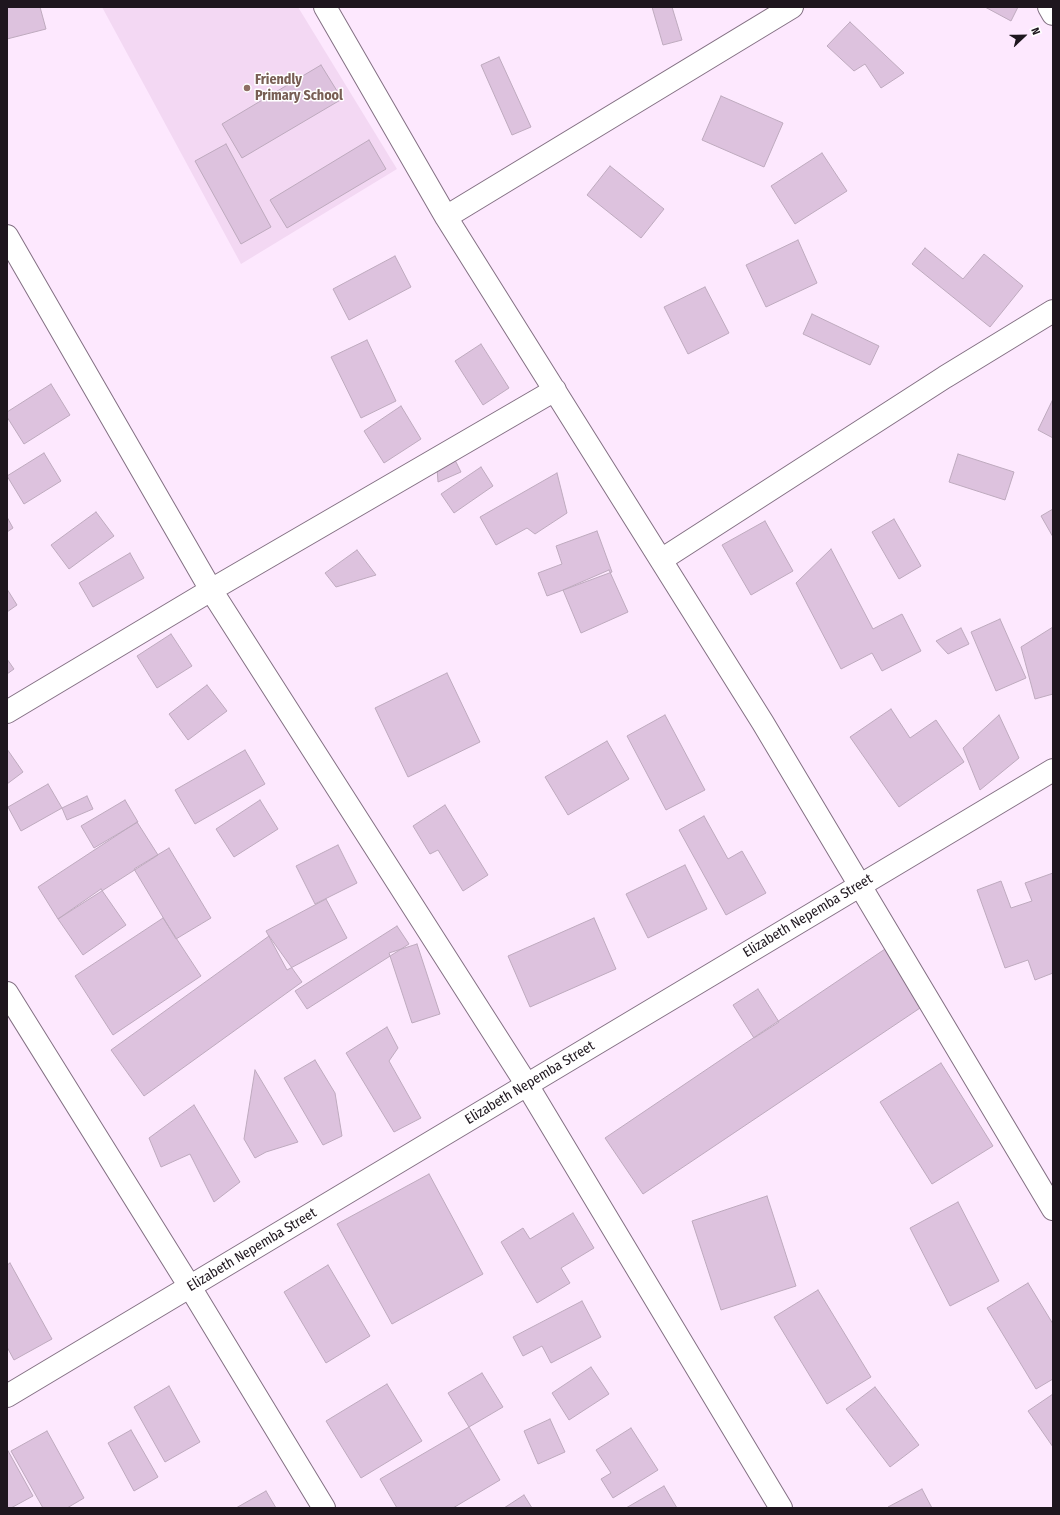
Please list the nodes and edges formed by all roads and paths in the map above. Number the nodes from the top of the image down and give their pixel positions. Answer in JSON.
{"nodes":[{"id":1,"x":326,"y":7,"type":"edge"},
{"id":2,"x":792,"y":7,"type":"edge"},
{"id":3,"x":1049,"y":7,"type":"edge"},
{"id":4,"x":1053,"y":14,"type":"edge"},
{"id":5,"x":446,"y":217,"type":"junction"},
{"id":6,"x":7,"y":236,"type":"edge"},
{"id":7,"x":1053,"y":311,"type":"edge"},
{"id":8,"x":555,"y":390,"type":"junction"},
{"id":9,"x":661,"y":560,"type":"junction"},
{"id":10,"x":211,"y":590,"type":"junction"},
{"id":11,"x":7,"y":712,"type":"edge"},
{"id":12,"x":1053,"y":770,"type":"edge"},
{"id":13,"x":859,"y":886,"type":"junction"},
{"id":14,"x":7,"y":993,"type":"edge"},
{"id":15,"x":527,"y":1085,"type":"junction"},
{"id":16,"x":1053,"y":1209,"type":"edge"},
{"id":17,"x":190,"y":1287,"type":"junction"},
{"id":18,"x":7,"y":1396,"type":"edge"},
{"id":19,"x":324,"y":1508,"type":"edge"},
{"id":20,"x":781,"y":1508,"type":"edge"}],
"edges":[{"from":1,"to":5,"type":"street"},
{"from":2,"to":5,"type":"street"},
{"from":3,"to":4,"type":"street"},
{"from":5,"to":8,"type":"street"},
{"from":6,"to":10,"type":"street"},
{"from":7,"to":9,"type":"street"},
{"from":8,"to":9,"type":"street"},
{"from":8,"to":10,"type":"street"},
{"from":9,"to":13,"type":"street"},
{"from":10,"to":11,"type":"street"},
{"from":10,"to":15,"type":"street"},
{"from":12,"to":13,"type":"street","name":"Elizabeth Nepemba Street"},
{"from":13,"to":15,"type":"street","name":"Elizabeth Nepemba Street"},
{"from":13,"to":16,"type":"street"},
{"from":14,"to":17,"type":"street"},
{"from":15,"to":17,"type":"street","name":"Elizabeth Nepemba Street"},
{"from":15,"to":20,"type":"street"},
{"from":17,"to":18,"type":"street","name":"Elizabeth Nepemba Street"},
{"from":17,"to":19,"type":"street"}]}
